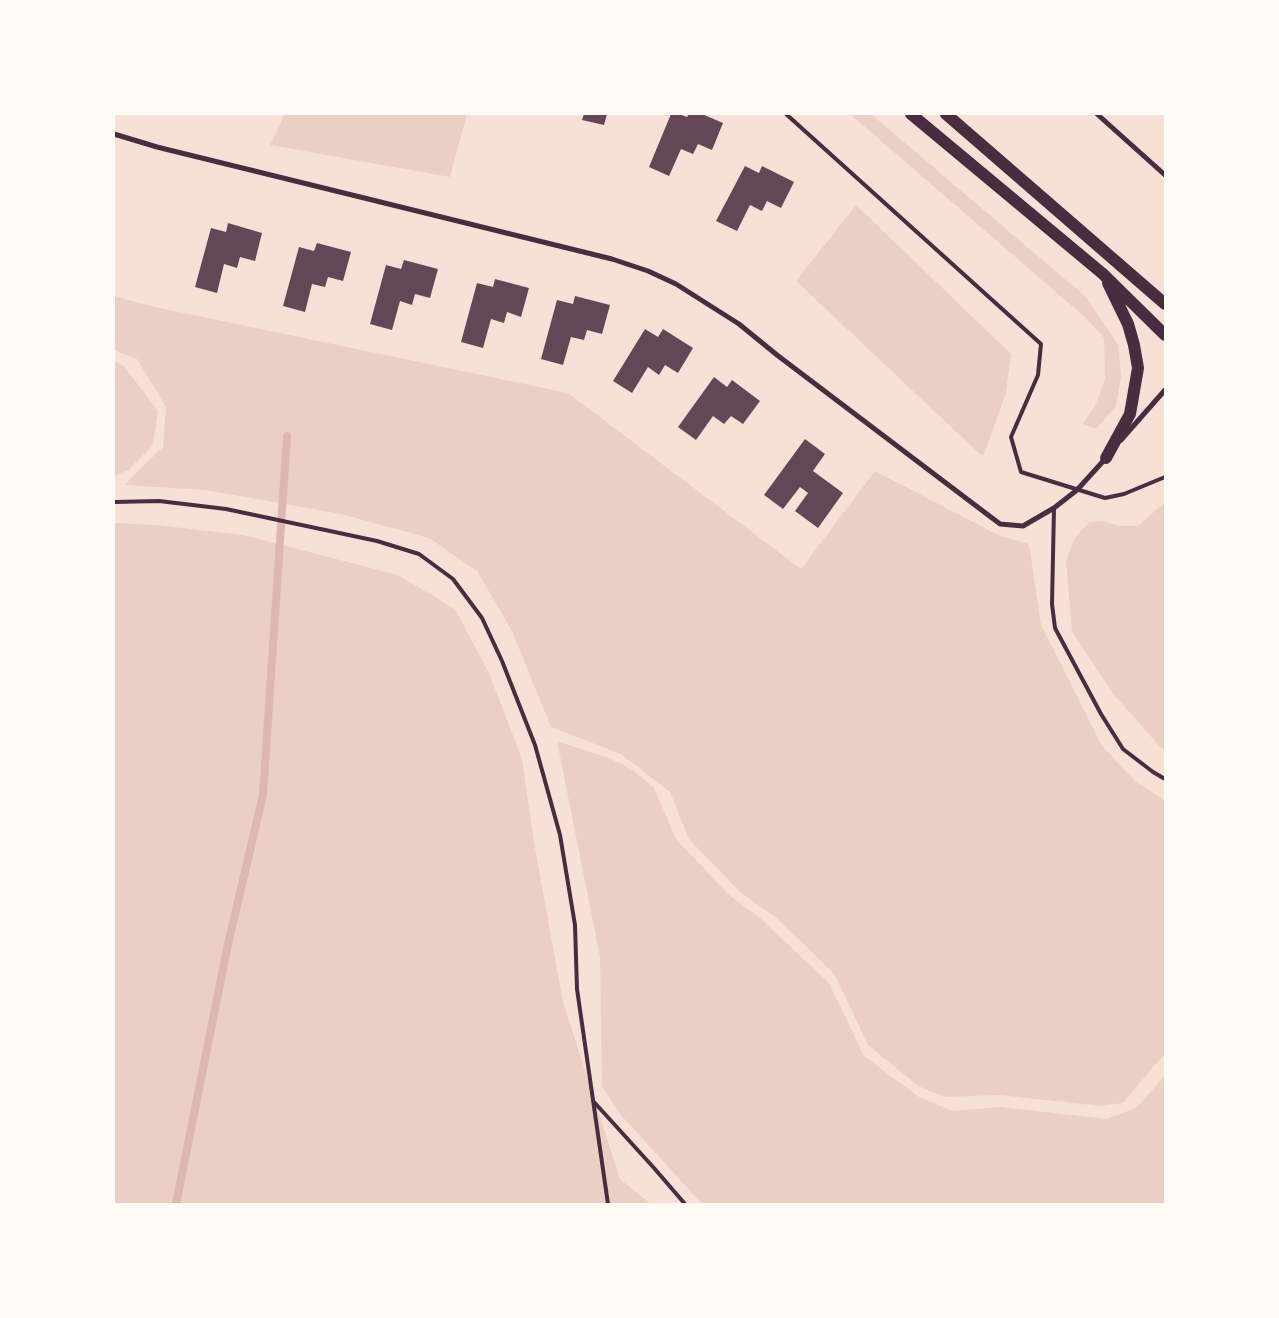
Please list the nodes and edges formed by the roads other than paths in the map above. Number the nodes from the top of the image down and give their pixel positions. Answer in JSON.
{"nodes":[{"id":1,"x":786,"y":114,"type":"edge"},
{"id":2,"x":911,"y":114,"type":"edge"},
{"id":3,"x":946,"y":114,"type":"edge"},
{"id":4,"x":1097,"y":114,"type":"edge"},
{"id":5,"x":114,"y":134,"type":"edge"},
{"id":6,"x":1165,"y":175,"type":"edge"},
{"id":7,"x":1103,"y":274,"type":"junction"},
{"id":8,"x":1165,"y":304,"type":"edge"},
{"id":9,"x":1165,"y":335,"type":"edge"},
{"id":10,"x":1165,"y":390,"type":"edge"},
{"id":11,"x":1106,"y":458,"type":"junction"},
{"id":12,"x":1165,"y":476,"type":"edge"},
{"id":13,"x":1077,"y":490,"type":"junction"},
{"id":14,"x":114,"y":502,"type":"edge"},
{"id":15,"x":1054,"y":508,"type":"junction"},
{"id":16,"x":1165,"y":779,"type":"edge"},
{"id":17,"x":594,"y":1102,"type":"junction"},
{"id":18,"x":608,"y":1204,"type":"edge"},
{"id":19,"x":685,"y":1204,"type":"edge"}],
"edges":[{"from":1,"to":13,"type":"lane"},
{"from":2,"to":7,"type":"main road"},
{"from":3,"to":8,"type":"main road"},
{"from":4,"to":6,"type":"street"},
{"from":5,"to":15,"type":"street"},
{"from":7,"to":9,"type":"main road"},
{"from":7,"to":11,"type":"main road"},
{"from":10,"to":11,"type":"street"},
{"from":11,"to":13,"type":"street"},
{"from":12,"to":13,"type":"lane"},
{"from":13,"to":15,"type":"street"},
{"from":14,"to":17,"type":"lane"},
{"from":15,"to":16,"type":"lane"},
{"from":17,"to":18,"type":"lane"},
{"from":17,"to":19,"type":"lane"}]}
